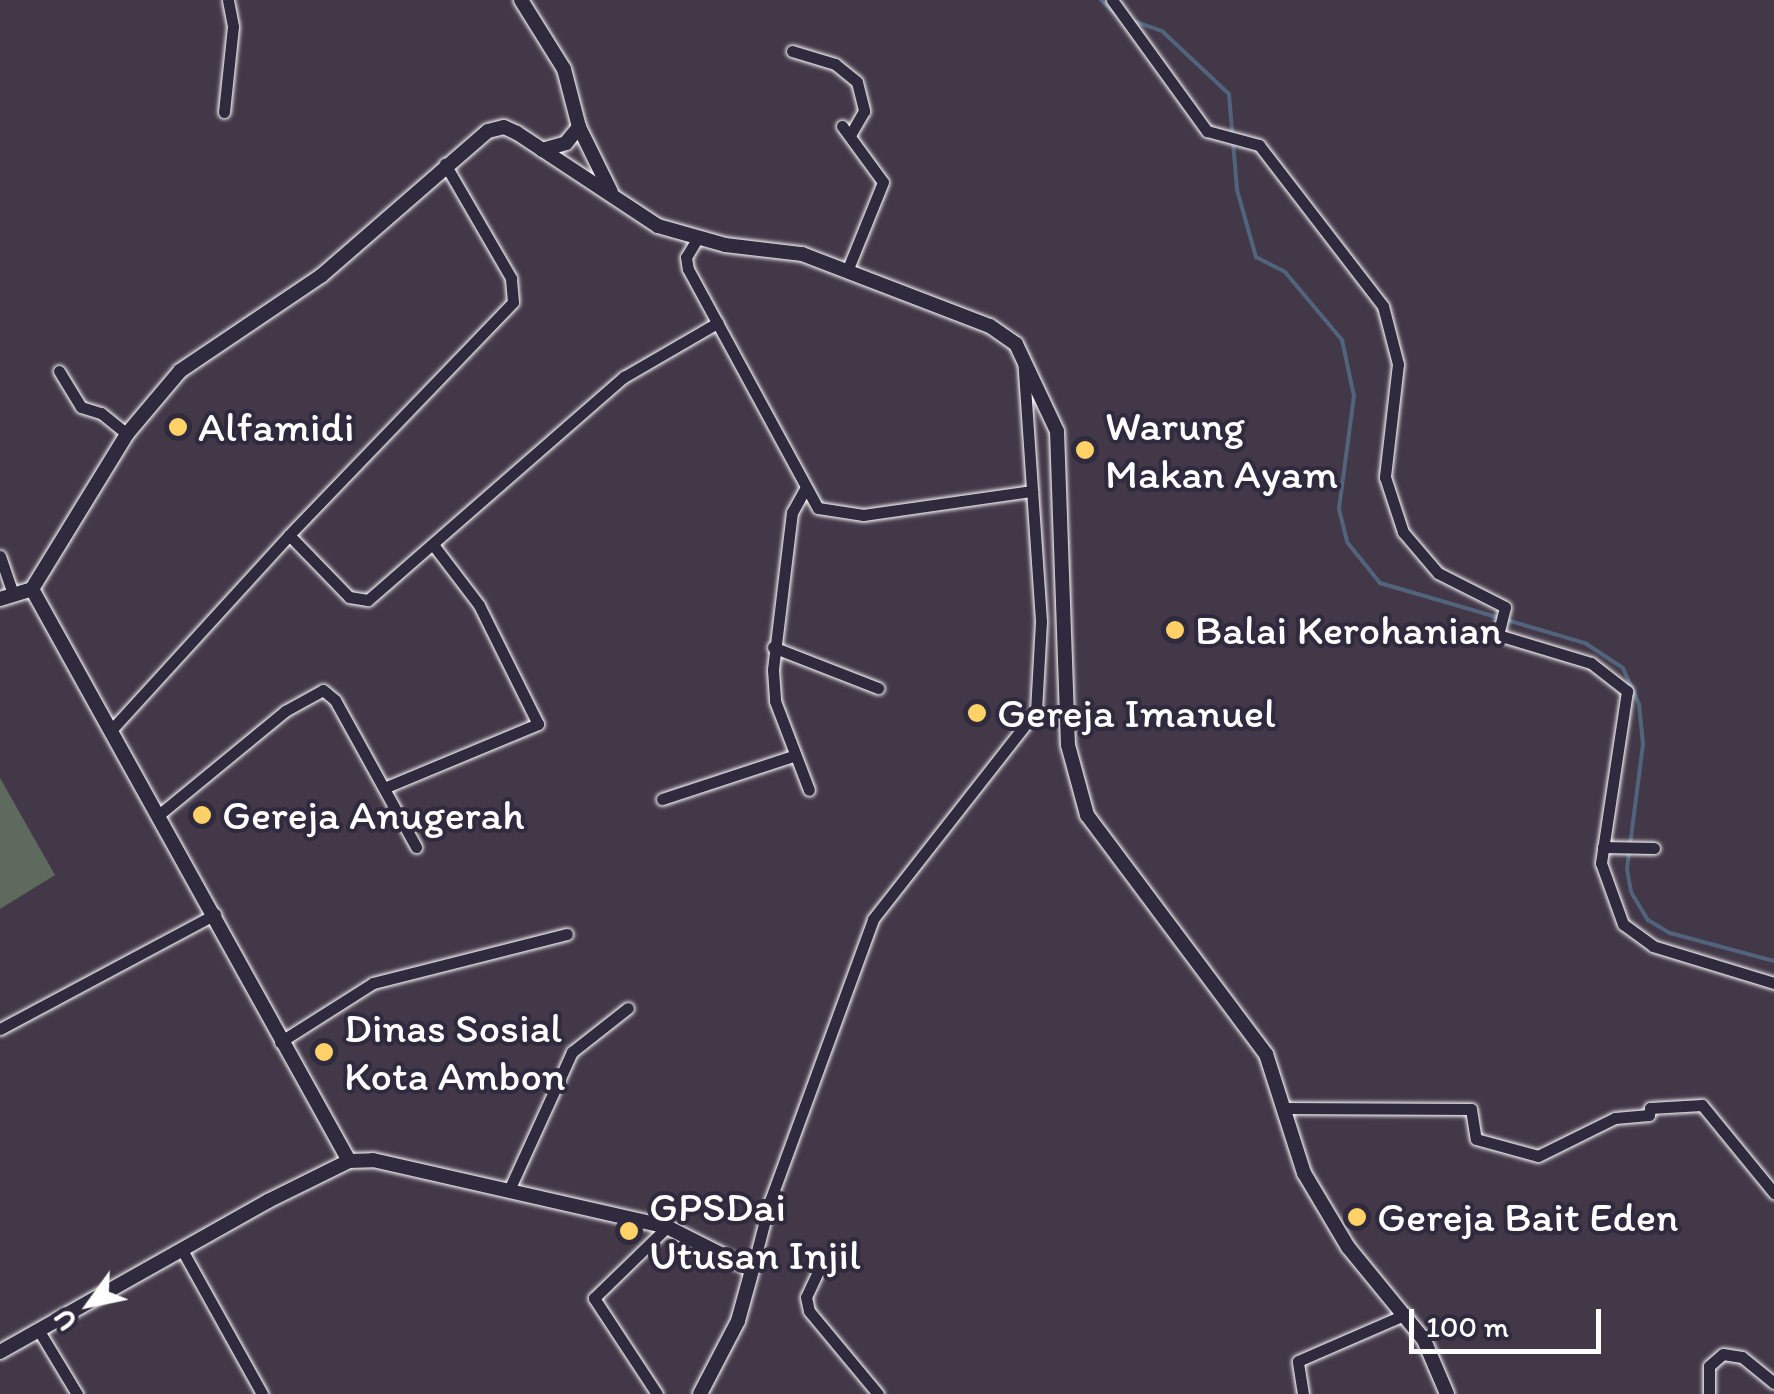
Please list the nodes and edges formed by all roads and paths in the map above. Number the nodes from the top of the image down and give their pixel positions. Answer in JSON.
{"nodes":[{"id":1,"x":228,"y":0,"type":"edge"},
{"id":2,"x":521,"y":0,"type":"edge"},
{"id":3,"x":1114,"y":4,"type":"edge"},
{"id":4,"x":792,"y":51,"type":"dead end"},
{"id":5,"x":224,"y":112,"type":"dead end"},
{"id":6,"x":580,"y":127,"type":"junction"},
{"id":7,"x":542,"y":150,"type":"junction"},
{"id":8,"x":445,"y":164,"type":"junction"},
{"id":9,"x":616,"y":200,"type":"junction"},
{"id":10,"x":697,"y":239,"type":"junction"},
{"id":11,"x":847,"y":271,"type":"junction"},
{"id":12,"x":718,"y":323,"type":"junction"},
{"id":13,"x":1024,"y":357,"type":"junction"},
{"id":14,"x":59,"y":370,"type":"dead end"},
{"id":15,"x":127,"y":434,"type":"junction"},
{"id":16,"x":805,"y":489,"type":"junction"},
{"id":17,"x":1032,"y":491,"type":"junction"},
{"id":18,"x":290,"y":535,"type":"junction"},
{"id":19,"x":434,"y":546,"type":"junction"},
{"id":20,"x":0,"y":556,"type":"edge"},
{"id":21,"x":32,"y":589,"type":"junction"},
{"id":22,"x":6,"y":597,"type":"edge"},
{"id":23,"x":773,"y":646,"type":"junction"},
{"id":24,"x":878,"y":688,"type":"dead end"},
{"id":25,"x":113,"y":728,"type":"junction"},
{"id":26,"x":794,"y":756,"type":"junction"},
{"id":27,"x":384,"y":788,"type":"junction"},
{"id":28,"x":809,"y":790,"type":"dead end"},
{"id":29,"x":662,"y":799,"type":"dead end"},
{"id":30,"x":160,"y":813,"type":"junction"},
{"id":31,"x":416,"y":846,"type":"dead end"},
{"id":32,"x":1603,"y":847,"type":"junction"},
{"id":33,"x":1654,"y":848,"type":"dead end"},
{"id":34,"x":216,"y":914,"type":"junction"},
{"id":35,"x":567,"y":934,"type":"dead end"},
{"id":36,"x":1774,"y":984,"type":"edge"},
{"id":37,"x":628,"y":1008,"type":"dead end"},
{"id":38,"x":0,"y":1028,"type":"edge"},
{"id":39,"x":280,"y":1042,"type":"junction"},
{"id":40,"x":1282,"y":1108,"type":"junction"},
{"id":41,"x":349,"y":1161,"type":"junction"},
{"id":42,"x":509,"y":1190,"type":"junction"},
{"id":43,"x":1774,"y":1193,"type":"edge"},
{"id":44,"x":667,"y":1227,"type":"junction"},
{"id":45,"x":182,"y":1250,"type":"junction"},
{"id":46,"x":821,"y":1265,"type":"dead end"},
{"id":47,"x":752,"y":1270,"type":"junction"},
{"id":48,"x":1406,"y":1314,"type":"junction"},
{"id":49,"x":39,"y":1331,"type":"junction"},
{"id":50,"x":0,"y":1352,"type":"edge"},
{"id":51,"x":1774,"y":1382,"type":"edge"},
{"id":52,"x":77,"y":1394,"type":"edge"},
{"id":53,"x":262,"y":1394,"type":"edge"},
{"id":54,"x":657,"y":1394,"type":"edge"},
{"id":55,"x":700,"y":1394,"type":"edge"},
{"id":56,"x":878,"y":1394,"type":"edge"},
{"id":57,"x":1303,"y":1394,"type":"edge"},
{"id":58,"x":1447,"y":1394,"type":"edge"},
{"id":59,"x":1710,"y":1394,"type":"edge"}],
"edges":[{"from":1,"to":5,"type":"street"},
{"from":2,"to":6,"type":"street"},
{"from":3,"to":32,"type":"street"},
{"from":4,"to":11,"type":"street"},
{"from":6,"to":7,"type":"street"},
{"from":6,"to":9,"type":"street"},
{"from":7,"to":8,"type":"street"},
{"from":7,"to":9,"type":"street"},
{"from":8,"to":15,"type":"street"},
{"from":8,"to":18,"type":"street"},
{"from":9,"to":10,"type":"street"},
{"from":10,"to":11,"type":"street"},
{"from":10,"to":12,"type":"street"},
{"from":11,"to":13,"type":"street"},
{"from":12,"to":16,"type":"street"},
{"from":12,"to":19,"type":"street"},
{"from":13,"to":17,"type":"street"},
{"from":13,"to":40,"type":"street"},
{"from":14,"to":15,"type":"street"},
{"from":15,"to":21,"type":"street"},
{"from":16,"to":17,"type":"street"},
{"from":16,"to":23,"type":"street"},
{"from":17,"to":47,"type":"street"},
{"from":18,"to":19,"type":"street"},
{"from":18,"to":25,"type":"street"},
{"from":19,"to":27,"type":"street"},
{"from":20,"to":22,"type":"street"},
{"from":21,"to":22,"type":"street"},
{"from":21,"to":25,"type":"street"},
{"from":23,"to":24,"type":"street"},
{"from":23,"to":26,"type":"street"},
{"from":25,"to":30,"type":"street"},
{"from":26,"to":28,"type":"street"},
{"from":26,"to":29,"type":"street"},
{"from":27,"to":30,"type":"street"},
{"from":27,"to":31,"type":"street"},
{"from":30,"to":34,"type":"street"},
{"from":32,"to":33,"type":"street"},
{"from":32,"to":36,"type":"street"},
{"from":34,"to":38,"type":"street"},
{"from":34,"to":39,"type":"street"},
{"from":35,"to":39,"type":"street"},
{"from":37,"to":42,"type":"street"},
{"from":39,"to":41,"type":"street"},
{"from":40,"to":43,"type":"street"},
{"from":40,"to":48,"type":"street"},
{"from":41,"to":42,"type":"street"},
{"from":41,"to":45,"type":"street"},
{"from":42,"to":44,"type":"street"},
{"from":44,"to":47,"type":"street"},
{"from":44,"to":54,"type":"street"},
{"from":45,"to":49,"type":"street"},
{"from":45,"to":53,"type":"street"},
{"from":46,"to":56,"type":"street"},
{"from":47,"to":55,"type":"street"},
{"from":48,"to":57,"type":"street"},
{"from":48,"to":58,"type":"street"},
{"from":49,"to":50,"type":"street"},
{"from":49,"to":52,"type":"street"},
{"from":51,"to":59,"type":"street"}]}
